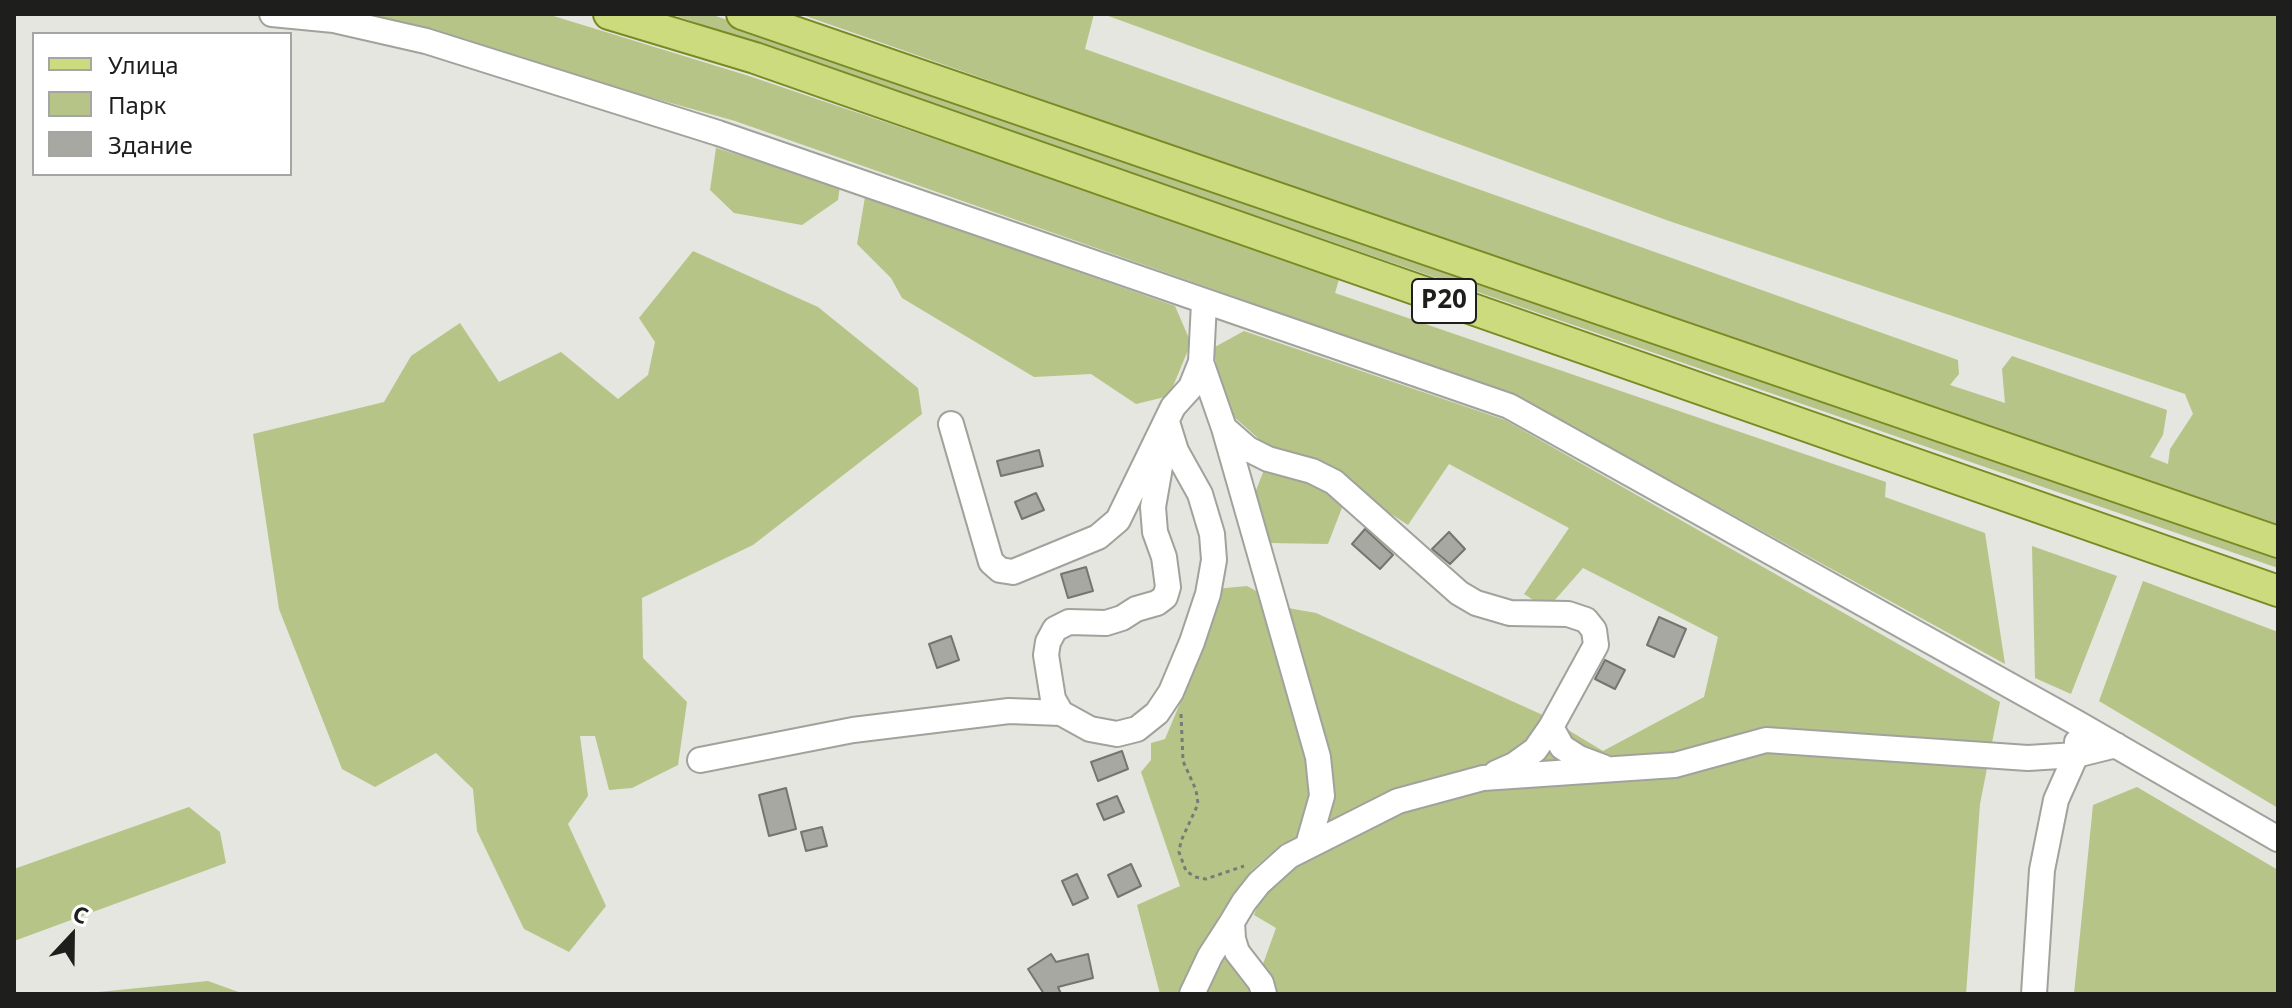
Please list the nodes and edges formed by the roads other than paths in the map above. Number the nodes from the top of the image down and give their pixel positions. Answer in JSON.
{"nodes":[{"id":1,"x":272,"y":14,"type":"edge"},
{"id":2,"x":609,"y":14,"type":"edge"},
{"id":3,"x":742,"y":14,"type":"edge"},
{"id":4,"x":1204,"y":303,"type":"junction"},
{"id":5,"x":1201,"y":362,"type":"junction"},
{"id":6,"x":1167,"y":422,"type":"junction"},
{"id":7,"x":951,"y":424,"type":"dead end"},
{"id":8,"x":1224,"y":428,"type":"junction"},
{"id":9,"x":2278,"y":542,"type":"edge"},
{"id":10,"x":2278,"y":591,"type":"edge"},
{"id":11,"x":1061,"y":713,"type":"junction"},
{"id":12,"x":2077,"y":723,"type":"junction"},
{"id":13,"x":1551,"y":727,"type":"junction"},
{"id":14,"x":2116,"y":745,"type":"junction"},
{"id":15,"x":2076,"y":755,"type":"junction"},
{"id":16,"x":700,"y":760,"type":"dead end"},
{"id":17,"x":1609,"y":769,"type":"junction"},
{"id":18,"x":1483,"y":778,"type":"junction"},
{"id":19,"x":2278,"y":839,"type":"edge"},
{"id":20,"x":1308,"y":845,"type":"junction"},
{"id":21,"x":1232,"y":922,"type":"junction"},
{"id":22,"x":1192,"y":994,"type":"edge"},
{"id":23,"x":1264,"y":994,"type":"edge"},
{"id":24,"x":2034,"y":994,"type":"edge"}],
"edges":[{"from":1,"to":4,"type":"street"},
{"from":2,"to":10,"type":"main road","number":"Р20"},
{"from":3,"to":9,"type":"main road","number":"Р20"},
{"from":4,"to":5,"type":"street"},
{"from":4,"to":12,"type":"street"},
{"from":5,"to":6,"type":"street"},
{"from":5,"to":8,"type":"street"},
{"from":6,"to":7,"type":"street"},
{"from":6,"to":11,"type":"street"},
{"from":6,"to":11,"type":"street"},
{"from":8,"to":13,"type":"street"},
{"from":8,"to":20,"type":"street"},
{"from":11,"to":16,"type":"street"},
{"from":12,"to":14,"type":"street"},
{"from":12,"to":15,"type":"street"},
{"from":13,"to":17,"type":"street"},
{"from":13,"to":18,"type":"street"},
{"from":14,"to":15,"type":"street"},
{"from":14,"to":19,"type":"street"},
{"from":15,"to":17,"type":"street"},
{"from":15,"to":24,"type":"street"},
{"from":17,"to":18,"type":"street"},
{"from":18,"to":20,"type":"street"},
{"from":20,"to":21,"type":"street"},
{"from":21,"to":22,"type":"street"},
{"from":21,"to":23,"type":"street"}]}
